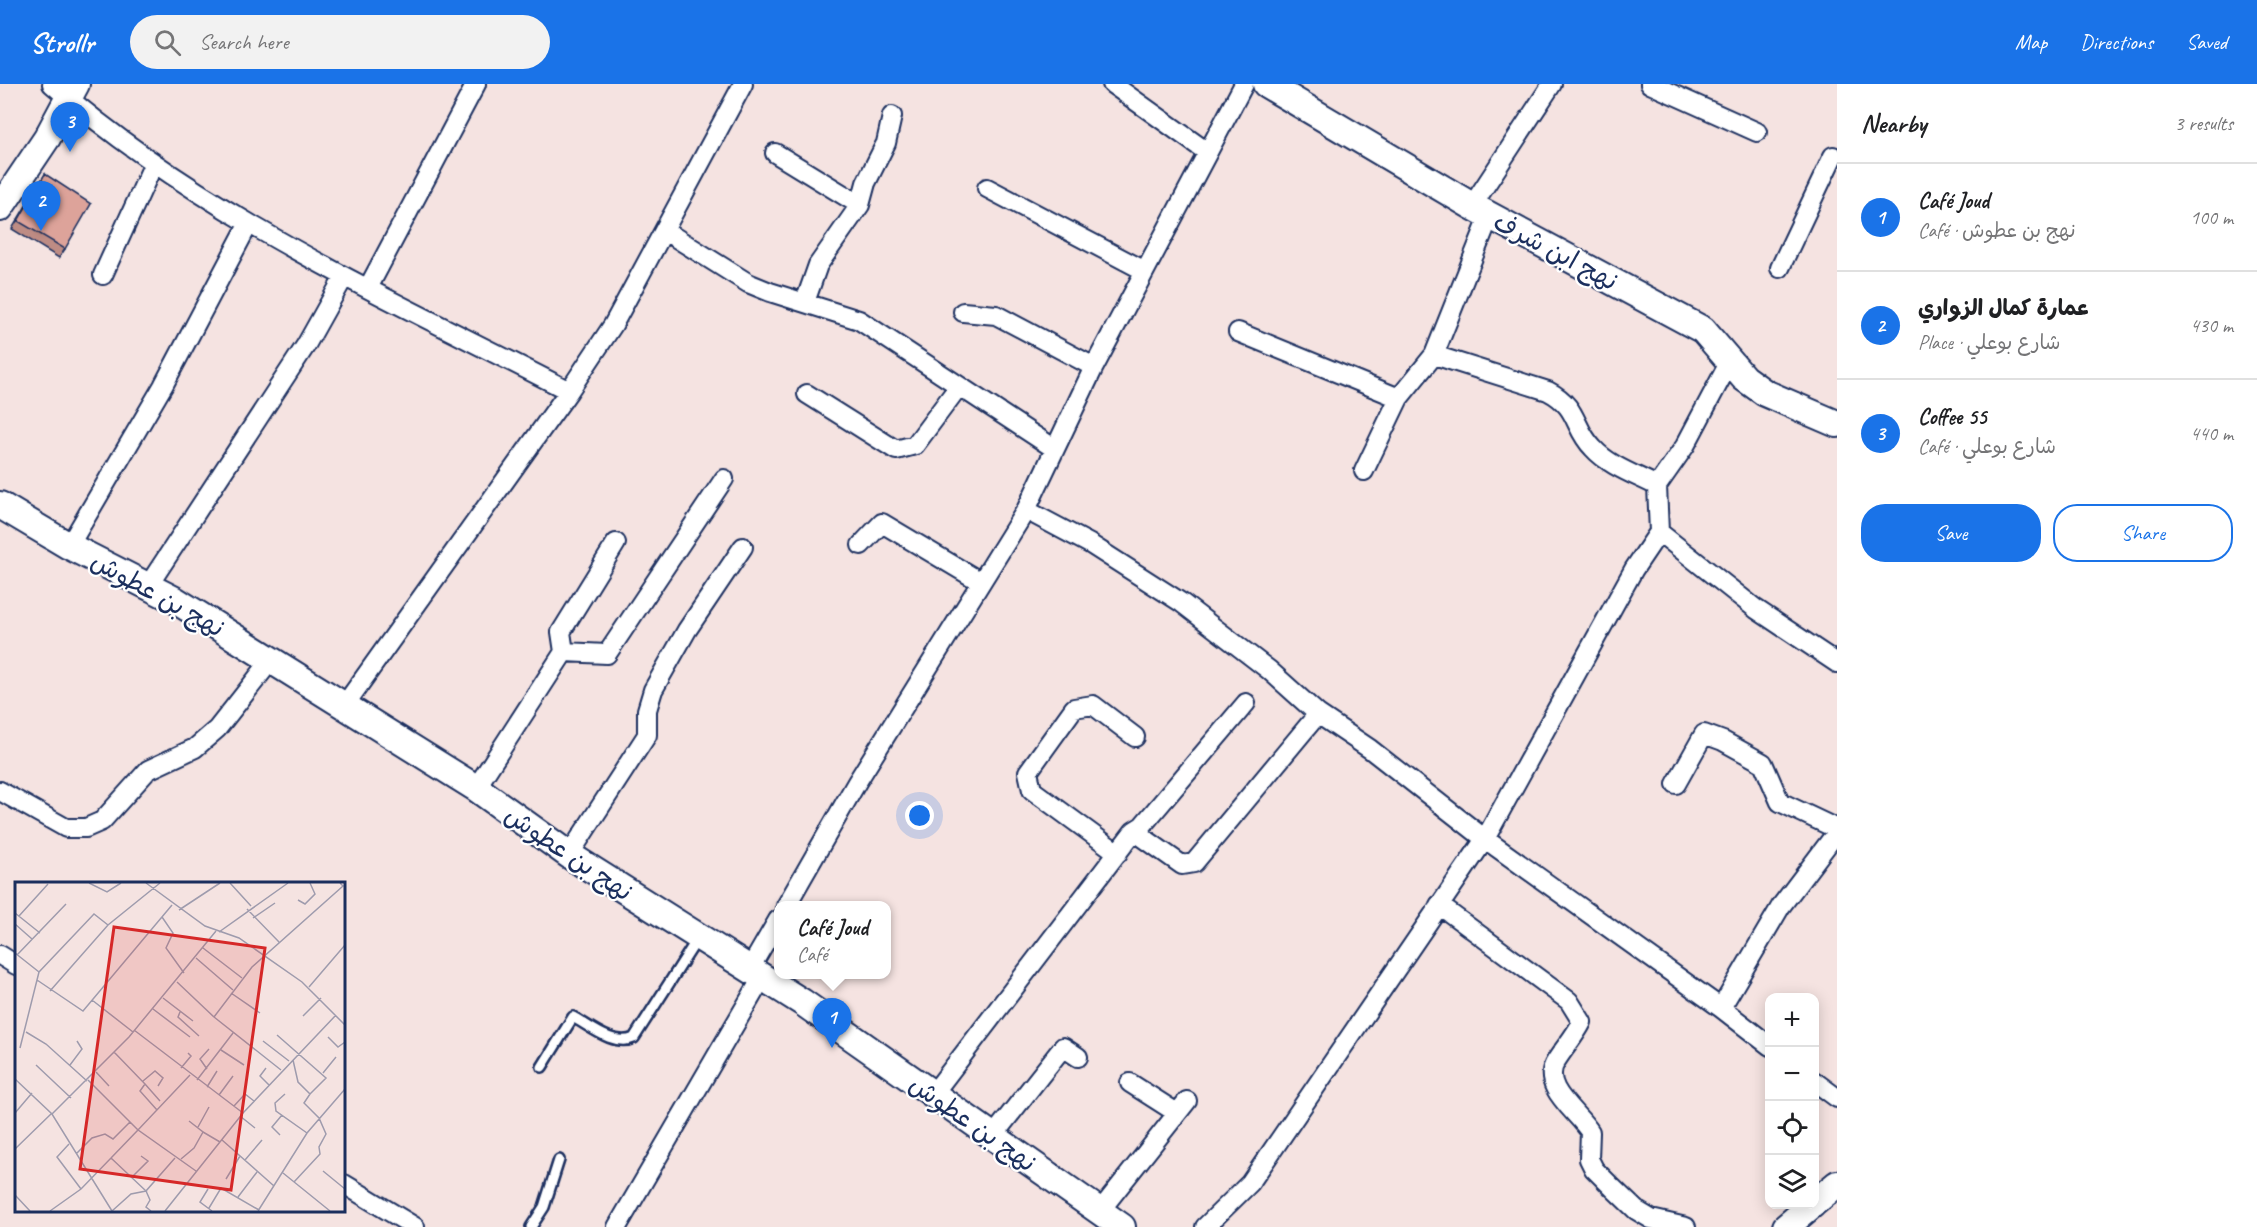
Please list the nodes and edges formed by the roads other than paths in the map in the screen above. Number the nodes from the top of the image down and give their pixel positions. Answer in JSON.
{"nodes":[{"id":1,"x":476,"y":84,"type":"edge"},
{"id":2,"x":743,"y":84,"type":"edge"},
{"id":3,"x":1112,"y":84,"type":"edge"},
{"id":4,"x":1244,"y":84,"type":"edge"},
{"id":5,"x":1552,"y":84,"type":"edge"},
{"id":6,"x":1650,"y":84,"type":"edge"},
{"id":7,"x":1275,"y":86,"type":"edge"},
{"id":8,"x":66,"y":89,"type":"edge"},
{"id":9,"x":892,"y":116,"type":"dead end"},
{"id":10,"x":1757,"y":132,"type":"dead end"},
{"id":11,"x":1208,"y":152,"type":"junction"},
{"id":12,"x":775,"y":153,"type":"dead end"},
{"id":13,"x":1836,"y":153,"type":"edge"},
{"id":14,"x":154,"y":163,"type":"junction"},
{"id":15,"x":987,"y":188,"type":"dead end"},
{"id":16,"x":860,"y":205,"type":"junction"},
{"id":17,"x":0,"y":208,"type":"edge"},
{"id":18,"x":1481,"y":211,"type":"junction"},
{"id":19,"x":248,"y":225,"type":"junction"},
{"id":20,"x":665,"y":231,"type":"junction"},
{"id":21,"x":1780,"y":268,"type":"dead end"},
{"id":22,"x":1145,"y":271,"type":"junction"},
{"id":23,"x":103,"y":274,"type":"dead end"},
{"id":24,"x":344,"y":277,"type":"junction"},
{"id":25,"x":368,"y":288,"type":"junction"},
{"id":26,"x":806,"y":302,"type":"junction"},
{"id":27,"x":963,"y":312,"type":"dead end"},
{"id":28,"x":1238,"y":332,"type":"dead end"},
{"id":29,"x":1434,"y":355,"type":"junction"},
{"id":30,"x":1729,"y":363,"type":"junction"},
{"id":31,"x":1094,"y":368,"type":"junction"},
{"id":32,"x":959,"y":386,"type":"junction"},
{"id":33,"x":569,"y":391,"type":"junction"},
{"id":34,"x":807,"y":394,"type":"dead end"},
{"id":35,"x":1399,"y":398,"type":"junction"},
{"id":36,"x":1837,"y":424,"type":"edge"},
{"id":37,"x":1055,"y":449,"type":"junction"},
{"id":38,"x":1364,"y":471,"type":"dead end"},
{"id":39,"x":724,"y":479,"type":"dead end"},
{"id":40,"x":1658,"y":486,"type":"junction"},
{"id":41,"x":0,"y":505,"type":"edge"},
{"id":42,"x":1026,"y":510,"type":"junction"},
{"id":43,"x":1659,"y":532,"type":"junction"},
{"id":44,"x":616,"y":543,"type":"dead end"},
{"id":45,"x":861,"y":545,"type":"dead end"},
{"id":46,"x":69,"y":546,"type":"junction"},
{"id":47,"x":743,"y":547,"type":"dead end"},
{"id":48,"x":981,"y":582,"type":"junction"},
{"id":49,"x":148,"y":586,"type":"junction"},
{"id":50,"x":564,"y":652,"type":"junction"},
{"id":51,"x":272,"y":659,"type":"junction"},
{"id":52,"x":1837,"y":663,"type":"edge"},
{"id":53,"x":1246,"y":703,"type":"dead end"},
{"id":54,"x":344,"y":706,"type":"junction"},
{"id":55,"x":1318,"y":714,"type":"junction"},
{"id":56,"x":1135,"y":736,"type":"dead end"},
{"id":57,"x":1676,"y":784,"type":"dead end"},
{"id":58,"x":476,"y":788,"type":"junction"},
{"id":59,"x":0,"y":791,"type":"edge"},
{"id":60,"x":1134,"y":831,"type":"junction"},
{"id":61,"x":1837,"y":831,"type":"edge"},
{"id":62,"x":1485,"y":839,"type":"junction"},
{"id":63,"x":1118,"y":853,"type":"junction"},
{"id":64,"x":569,"y":855,"type":"junction"},
{"id":65,"x":789,"y":901,"type":"edge"},
{"id":66,"x":1439,"y":905,"type":"junction"},
{"id":67,"x":774,"y":929,"type":"edge"},
{"id":68,"x":698,"y":938,"type":"junction"},
{"id":69,"x":0,"y":955,"type":"edge"},
{"id":70,"x":15,"y":964,"type":"edge"},
{"id":71,"x":755,"y":974,"type":"junction"},
{"id":72,"x":1721,"y":1008,"type":"junction"},
{"id":73,"x":1765,"y":1042,"type":"edge"},
{"id":74,"x":1078,"y":1057,"type":"dead end"},
{"id":75,"x":542,"y":1067,"type":"dead end"},
{"id":76,"x":1130,"y":1083,"type":"dead end"},
{"id":77,"x":1819,"y":1083,"type":"edge"},
{"id":78,"x":933,"y":1094,"type":"junction"},
{"id":79,"x":1837,"y":1098,"type":"edge"},
{"id":80,"x":993,"y":1136,"type":"junction"},
{"id":81,"x":558,"y":1160,"type":"dead end"},
{"id":82,"x":1837,"y":1184,"type":"edge"},
{"id":83,"x":345,"y":1186,"type":"edge"},
{"id":84,"x":1819,"y":1200,"type":"edge"},
{"id":85,"x":1808,"y":1209,"type":"edge"},
{"id":86,"x":1100,"y":1211,"type":"junction"},
{"id":87,"x":416,"y":1227,"type":"edge"},
{"id":88,"x":531,"y":1227,"type":"edge"},
{"id":89,"x":617,"y":1227,"type":"edge"},
{"id":90,"x":1122,"y":1227,"type":"edge"},
{"id":91,"x":1204,"y":1227,"type":"edge"},
{"id":92,"x":1686,"y":1227,"type":"edge"},
{"id":93,"x":1786,"y":1227,"type":"edge"}],
"edges":[{"from":1,"to":25,"type":"street"},
{"from":2,"to":20,"type":"street"},
{"from":3,"to":11,"type":"street"},
{"from":4,"to":11,"type":"street"},
{"from":5,"to":18,"type":"street"},
{"from":6,"to":10,"type":"street"},
{"from":7,"to":18,"type":"street","name":"نهج ابن شرف"},
{"from":8,"to":14,"type":"street"},
{"from":8,"to":17,"type":"street"},
{"from":9,"to":16,"type":"street"},
{"from":11,"to":22,"type":"street"},
{"from":12,"to":16,"type":"street"},
{"from":13,"to":21,"type":"street"},
{"from":14,"to":19,"type":"street"},
{"from":14,"to":23,"type":"street"},
{"from":15,"to":22,"type":"street"},
{"from":16,"to":26,"type":"street"},
{"from":18,"to":29,"type":"street"},
{"from":18,"to":30,"type":"street","name":"نهج ابن شرف"},
{"from":19,"to":24,"type":"street"},
{"from":19,"to":46,"type":"street"},
{"from":20,"to":26,"type":"street"},
{"from":20,"to":33,"type":"street"},
{"from":22,"to":31,"type":"street"},
{"from":24,"to":25,"type":"street"},
{"from":24,"to":49,"type":"street"},
{"from":25,"to":33,"type":"street"},
{"from":26,"to":32,"type":"street"},
{"from":27,"to":31,"type":"street"},
{"from":28,"to":35,"type":"street"},
{"from":29,"to":35,"type":"street"},
{"from":29,"to":40,"type":"street"},
{"from":30,"to":36,"type":"street","name":"نهج ابن شرف"},
{"from":30,"to":40,"type":"street"},
{"from":31,"to":37,"type":"street"},
{"from":32,"to":34,"type":"street"},
{"from":32,"to":37,"type":"street"},
{"from":33,"to":54,"type":"street"},
{"from":35,"to":38,"type":"street"},
{"from":37,"to":42,"type":"street"},
{"from":39,"to":50,"type":"street"},
{"from":40,"to":43,"type":"street"},
{"from":41,"to":46,"type":"street","name":"نهج بن عطوش"},
{"from":42,"to":48,"type":"street"},
{"from":42,"to":55,"type":"street"},
{"from":43,"to":52,"type":"street"},
{"from":43,"to":62,"type":"street"},
{"from":44,"to":50,"type":"street"},
{"from":45,"to":48,"type":"street"},
{"from":46,"to":49,"type":"street","name":"نهج بن عطوش"},
{"from":47,"to":64,"type":"street"},
{"from":48,"to":65,"type":"street"},
{"from":49,"to":51,"type":"street","name":"نهج بن عطوش"},
{"from":50,"to":58,"type":"street"},
{"from":51,"to":54,"type":"street","name":"نهج بن عطوش"},
{"from":51,"to":59,"type":"street"},
{"from":53,"to":60,"type":"street"},
{"from":54,"to":58,"type":"street","name":"نهج بن عطوش"},
{"from":55,"to":60,"type":"street"},
{"from":55,"to":62,"type":"street"},
{"from":56,"to":63,"type":"street"},
{"from":57,"to":61,"type":"street"},
{"from":58,"to":64,"type":"street","name":"نهج بن عطوش"},
{"from":60,"to":63,"type":"street"},
{"from":61,"to":72,"type":"street"},
{"from":62,"to":66,"type":"street"},
{"from":62,"to":72,"type":"street"},
{"from":63,"to":78,"type":"street"},
{"from":64,"to":68,"type":"street","name":"نهج بن عطوش"},
{"from":66,"to":91,"type":"street"},
{"from":66,"to":92,"type":"street"},
{"from":67,"to":71,"type":"street"},
{"from":68,"to":71,"type":"street","name":"نهج بن عطوش"},
{"from":68,"to":75,"type":"lane"},
{"from":69,"to":70,"type":"street"},
{"from":71,"to":78,"type":"street","name":"نهج بن عطوش"},
{"from":71,"to":89,"type":"street"},
{"from":72,"to":73,"type":"street"},
{"from":74,"to":80,"type":"street"},
{"from":76,"to":86,"type":"street"},
{"from":77,"to":79,"type":"street"},
{"from":78,"to":80,"type":"street","name":"نهج بن عطوش"},
{"from":80,"to":86,"type":"street","name":"نهج بن عطوش"},
{"from":81,"to":88,"type":"lane"},
{"from":82,"to":84,"type":"street"},
{"from":83,"to":87,"type":"street"},
{"from":85,"to":93,"type":"street"},
{"from":86,"to":90,"type":"street","name":"نهج بن عطوش"}]}
